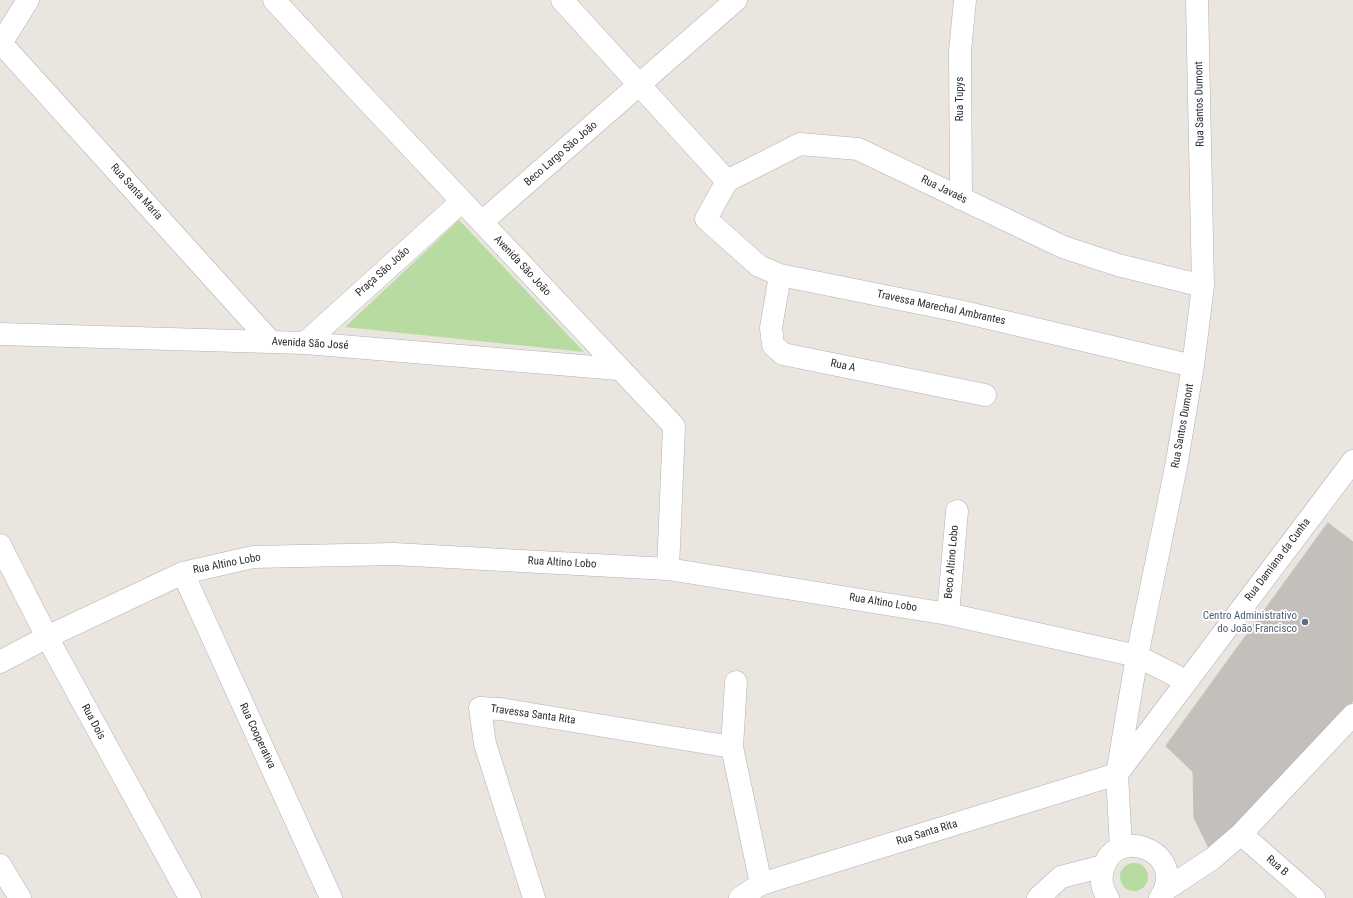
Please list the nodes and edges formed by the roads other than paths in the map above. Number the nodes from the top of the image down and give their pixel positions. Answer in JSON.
{"nodes":[{"id":1,"x":28,"y":0,"type":"edge"},
{"id":2,"x":274,"y":0,"type":"edge"},
{"id":3,"x":562,"y":0,"type":"edge"},
{"id":4,"x":736,"y":0,"type":"edge"},
{"id":5,"x":965,"y":0,"type":"edge"},
{"id":6,"x":1197,"y":0,"type":"edge"},
{"id":7,"x":1,"y":44,"type":"edge"},
{"id":8,"x":640,"y":85,"type":"junction"},
{"id":9,"x":727,"y":181,"type":"junction"},
{"id":10,"x":961,"y":199,"type":"junction"},
{"id":11,"x":462,"y":201,"type":"junction"},
{"id":12,"x":482,"y":222,"type":"junction"},
{"id":13,"x":780,"y":275,"type":"junction"},
{"id":14,"x":1203,"y":286,"type":"junction"},
{"id":15,"x":0,"y":334,"type":"edge"},
{"id":16,"x":271,"y":342,"type":"junction"},
{"id":17,"x":305,"y":343,"type":"junction"},
{"id":18,"x":1193,"y":366,"type":"junction"},
{"id":19,"x":618,"y":369,"type":"junction"},
{"id":20,"x":985,"y":395,"type":"dead end"},
{"id":21,"x":1352,"y":464,"type":"edge"},
{"id":22,"x":957,"y":511,"type":"dead end"},
{"id":23,"x":0,"y":544,"type":"edge"},
{"id":24,"x":668,"y":569,"type":"junction"},
{"id":25,"x":183,"y":573,"type":"junction"},
{"id":26,"x":948,"y":614,"type":"junction"},
{"id":27,"x":47,"y":637,"type":"junction"},
{"id":28,"x":1137,"y":656,"type":"junction"},
{"id":29,"x":0,"y":662,"type":"edge"},
{"id":30,"x":1186,"y":681,"type":"junction"},
{"id":31,"x":736,"y":682,"type":"dead end"},
{"id":32,"x":1353,"y":715,"type":"edge"},
{"id":33,"x":732,"y":747,"type":"junction"},
{"id":34,"x":1117,"y":774,"type":"junction"},
{"id":35,"x":1241,"y":834,"type":"junction"},
{"id":36,"x":1121,"y":848,"type":"junction"},
{"id":37,"x":0,"y":865,"type":"edge"},
{"id":38,"x":1104,"y":866,"type":"junction"},
{"id":39,"x":761,"y":884,"type":"junction"},
{"id":40,"x":1162,"y":896,"type":"edge"},
{"id":41,"x":186,"y":897,"type":"edge"},
{"id":42,"x":20,"y":898,"type":"edge"},
{"id":43,"x":332,"y":898,"type":"edge"},
{"id":44,"x":534,"y":898,"type":"edge"},
{"id":45,"x":740,"y":898,"type":"edge"},
{"id":46,"x":1038,"y":898,"type":"edge"},
{"id":47,"x":1108,"y":898,"type":"edge"},
{"id":48,"x":1314,"y":898,"type":"edge"}],
"edges":[{"from":1,"to":7,"type":"street"},
{"from":2,"to":11,"type":"street","name":"Avenida São João"},
{"from":3,"to":8,"type":"street"},
{"from":4,"to":8,"type":"street","name":"Beco Largo São João"},
{"from":5,"to":10,"type":"street","name":"Rua Tupys"},
{"from":6,"to":14,"type":"street","name":"Rua Santos Dumont"},
{"from":7,"to":16,"type":"street","name":"Rua Santa Maria"},
{"from":8,"to":9,"type":"street"},
{"from":8,"to":12,"type":"street","name":"Beco Largo São João"},
{"from":9,"to":10,"type":"street","name":"Rua Javaés"},
{"from":9,"to":13,"type":"street","name":"Travessa Marechal Ambrantes"},
{"from":10,"to":14,"type":"street","name":"Rua Javaés"},
{"from":11,"to":12,"type":"street","name":"Avenida São João"},
{"from":11,"to":17,"type":"street","name":"Praça São João"},
{"from":12,"to":19,"type":"street","name":"Avenida São João"},
{"from":13,"to":18,"type":"street","name":"Travessa Marechal Ambrantes"},
{"from":13,"to":20,"type":"street","name":"Rua A"},
{"from":14,"to":18,"type":"street","name":"Rua Santos Dumont"},
{"from":15,"to":16,"type":"street","name":"Avenida São José"},
{"from":16,"to":17,"type":"street","name":"Avenida São José"},
{"from":17,"to":19,"type":"street","name":"Avenida São José"},
{"from":18,"to":28,"type":"street","name":"Rua Santos Dumont"},
{"from":19,"to":24,"type":"street","name":"Avenida São João"},
{"from":21,"to":30,"type":"street","name":"Rua Damiana da Cunha"},
{"from":22,"to":26,"type":"street","name":"Beco Altino Lobo"},
{"from":23,"to":27,"type":"street","name":"Rua Dois"},
{"from":24,"to":25,"type":"street","name":"Rua Altino Lobo"},
{"from":24,"to":26,"type":"street","name":"Rua Altino Lobo"},
{"from":25,"to":27,"type":"street","name":"Rua Altino Lobo"},
{"from":25,"to":43,"type":"street","name":"Rua Cooperativa"},
{"from":26,"to":28,"type":"street","name":"Rua Altino Lobo"},
{"from":27,"to":29,"type":"street","name":"Rua Altino Lobo"},
{"from":27,"to":41,"type":"street","name":"Rua Dois"},
{"from":28,"to":30,"type":"street","name":"Rua Altino Lobo"},
{"from":28,"to":34,"type":"street","name":"Rua Santos Dumont"},
{"from":30,"to":34,"type":"street","name":"Rua Damiana da Cunha"},
{"from":31,"to":33,"type":"street"},
{"from":32,"to":35,"type":"street"},
{"from":33,"to":39,"type":"street"},
{"from":33,"to":44,"type":"street","name":"Travessa Santa Rita"},
{"from":34,"to":36,"type":"street","name":"Rua Santos Dumont"},
{"from":34,"to":39,"type":"street","name":"Rua Santa Rita"},
{"from":35,"to":40,"type":"street"},
{"from":35,"to":48,"type":"street","name":"Rua B"},
{"from":36,"to":38,"type":"street"},
{"from":36,"to":40,"type":"street"},
{"from":37,"to":42,"type":"street"},
{"from":38,"to":46,"type":"street"},
{"from":38,"to":47,"type":"street"},
{"from":39,"to":45,"type":"street","name":"Rua Santa Rita"}]}
